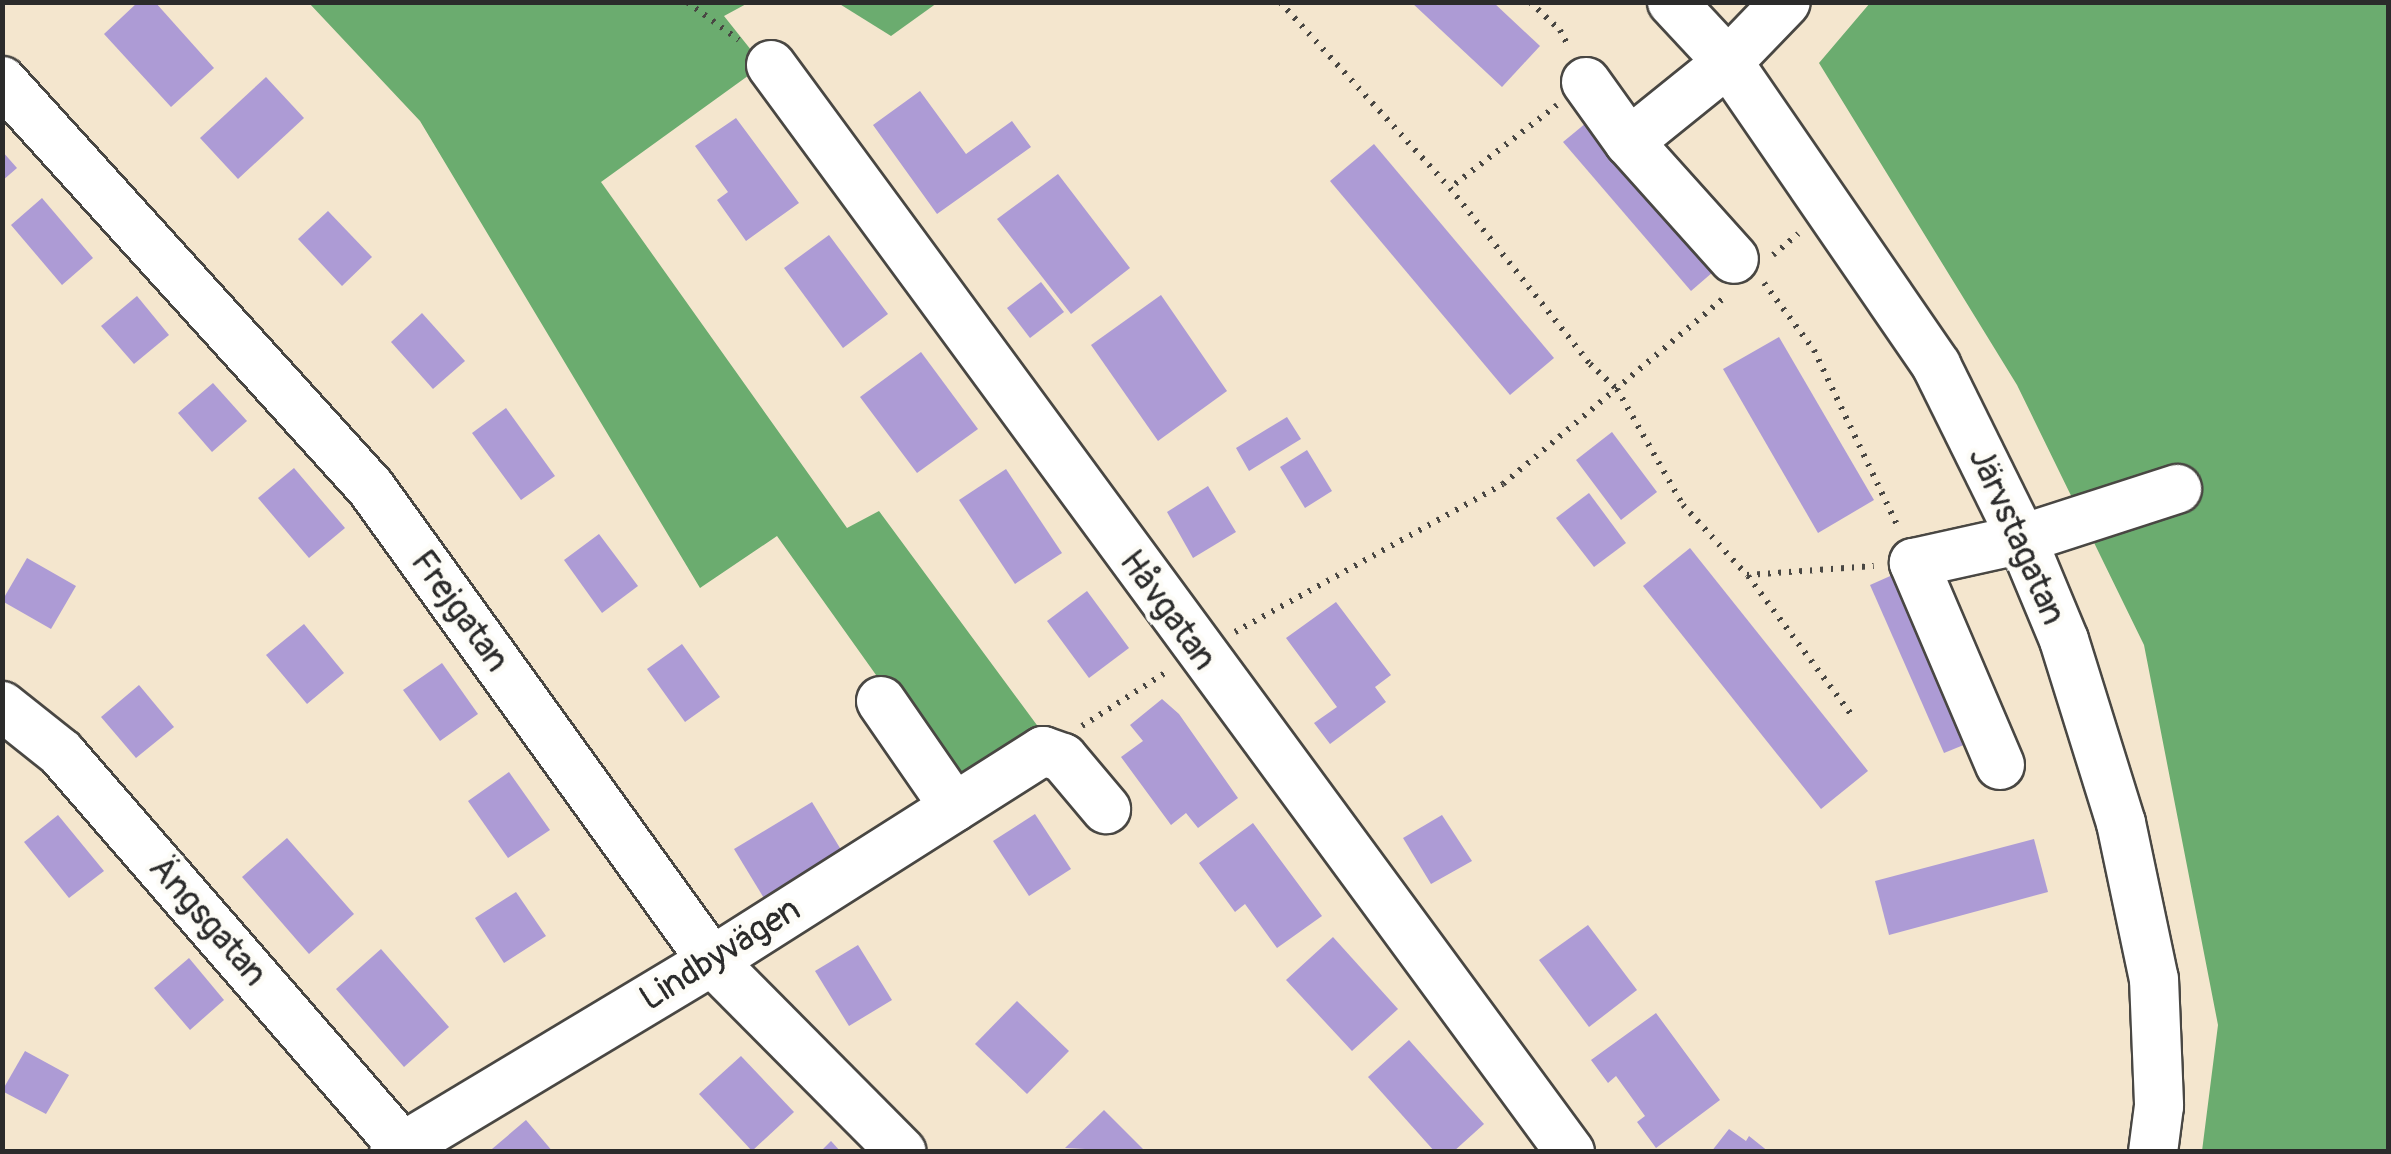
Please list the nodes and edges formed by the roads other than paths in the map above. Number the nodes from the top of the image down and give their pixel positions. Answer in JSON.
{"nodes":[{"id":1,"x":1672,"y":2,"type":"edge"},
{"id":2,"x":1786,"y":2,"type":"edge"},
{"id":3,"x":1728,"y":62,"type":"junction"},
{"id":4,"x":772,"y":65,"type":"road end"},
{"id":5,"x":2,"y":81,"type":"edge"},
{"id":6,"x":1586,"y":82,"type":"road end"},
{"id":7,"x":1629,"y":142,"type":"junction"},
{"id":8,"x":1747,"y":271,"type":"road end"},
{"id":9,"x":2177,"y":490,"type":"dead end"},
{"id":10,"x":2022,"y":538,"type":"junction"},
{"id":11,"x":881,"y":700,"type":"dead end"},
{"id":12,"x":2,"y":706,"type":"edge"},
{"id":13,"x":2000,"y":765,"type":"dead end"},
{"id":14,"x":954,"y":808,"type":"junction"},
{"id":15,"x":1106,"y":809,"type":"dead end"},
{"id":16,"x":712,"y":961,"type":"junction"},
{"id":17,"x":398,"y":1149,"type":"edge"},
{"id":18,"x":902,"y":1152,"type":"edge"},
{"id":19,"x":1570,"y":1152,"type":"edge"},
{"id":20,"x":2153,"y":1152,"type":"edge"}],
"edges":[{"from":1,"to":3,"type":"street","name":"Järvstagatan"},
{"from":2,"to":3,"type":"street"},
{"from":3,"to":7,"type":"street"},
{"from":3,"to":10,"type":"street","name":"Järvstagatan"},
{"from":4,"to":19,"type":"street","name":"Håvgatan"},
{"from":5,"to":16,"type":"street","name":"Frejgatan"},
{"from":6,"to":7,"type":"street"},
{"from":7,"to":8,"type":"street"},
{"from":9,"to":10,"type":"street"},
{"from":10,"to":13,"type":"street"},
{"from":10,"to":20,"type":"street","name":"Järvstagatan"},
{"from":11,"to":14,"type":"street"},
{"from":12,"to":17,"type":"street","name":"Ängsgatan"},
{"from":14,"to":15,"type":"street","name":"Lindbyvägen"},
{"from":14,"to":16,"type":"street","name":"Lindbyvägen"},
{"from":16,"to":17,"type":"street","name":"Lindbyvägen"},
{"from":16,"to":18,"type":"street","name":"Frejgatan"}]}
